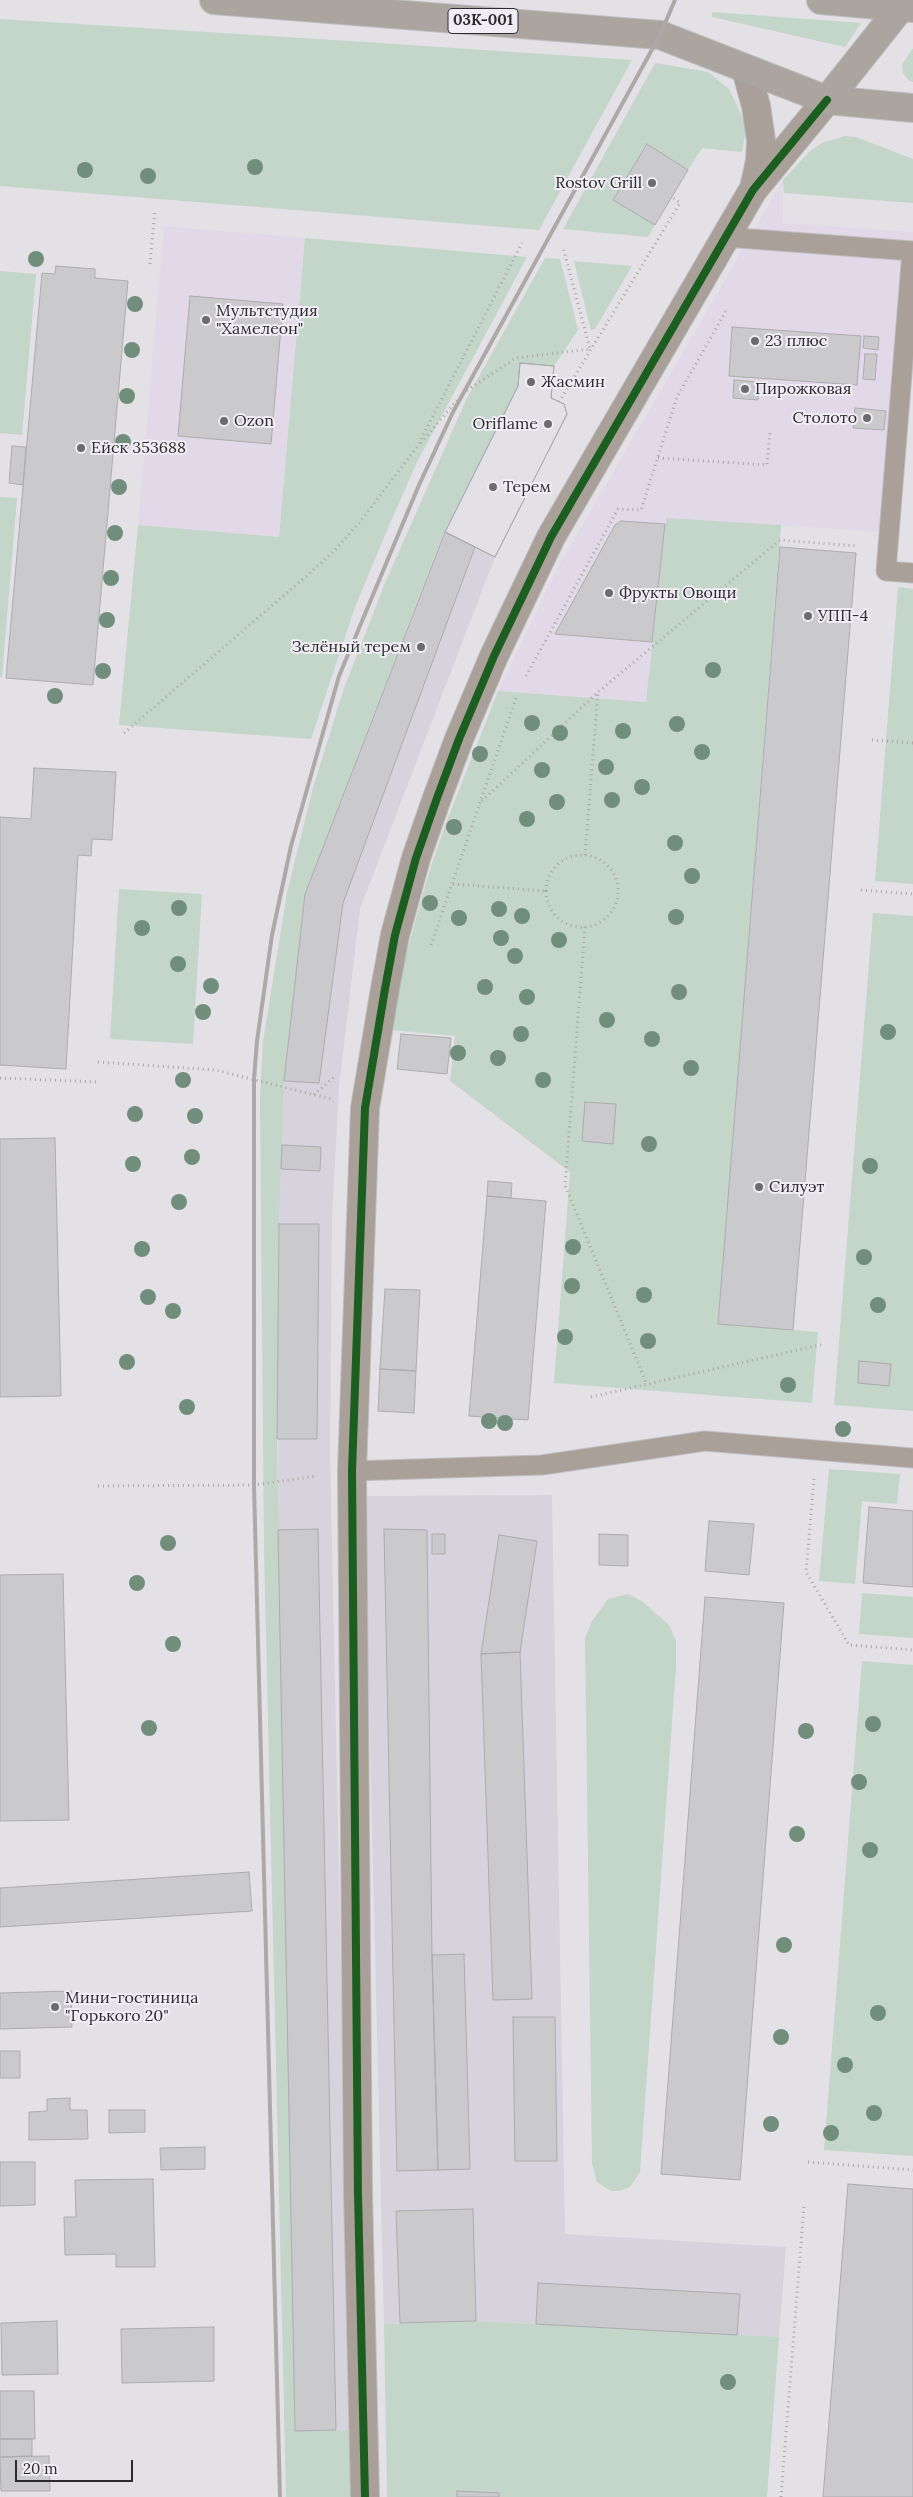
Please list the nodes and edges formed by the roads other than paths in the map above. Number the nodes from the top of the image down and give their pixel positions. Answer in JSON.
{"nodes":[{"id":1,"x":214,"y":0,"type":"edge"},
{"id":2,"x":821,"y":0,"type":"edge"},
{"id":3,"x":907,"y":7,"type":"edge"},
{"id":4,"x":746,"y":69,"type":"junction"},
{"id":5,"x":827,"y":100,"type":"junction"},
{"id":6,"x":913,"y":108,"type":"edge"},
{"id":7,"x":753,"y":190,"type":"junction"},
{"id":8,"x":725,"y":237,"type":"junction"},
{"id":9,"x":913,"y":573,"type":"edge"},
{"id":10,"x":913,"y":1458,"type":"edge"},
{"id":11,"x":352,"y":1471,"type":"junction"},
{"id":12,"x":365,"y":2497,"type":"edge"}],
"edges":[{"from":1,"to":4,"type":"main road","number":"03К-001"},
{"from":2,"to":3,"type":"main road"},
{"from":3,"to":5,"type":"main road"},
{"from":4,"to":5,"type":"main road","number":"03К-001"},
{"from":4,"to":7,"type":"street"},
{"from":5,"to":6,"type":"main road","number":"03К-001"},
{"from":5,"to":7,"type":"street"},
{"from":7,"to":8,"type":"street"},
{"from":8,"to":9,"type":"lane"},
{"from":8,"to":11,"type":"street"},
{"from":10,"to":11,"type":"lane"},
{"from":11,"to":12,"type":"street"}]}
